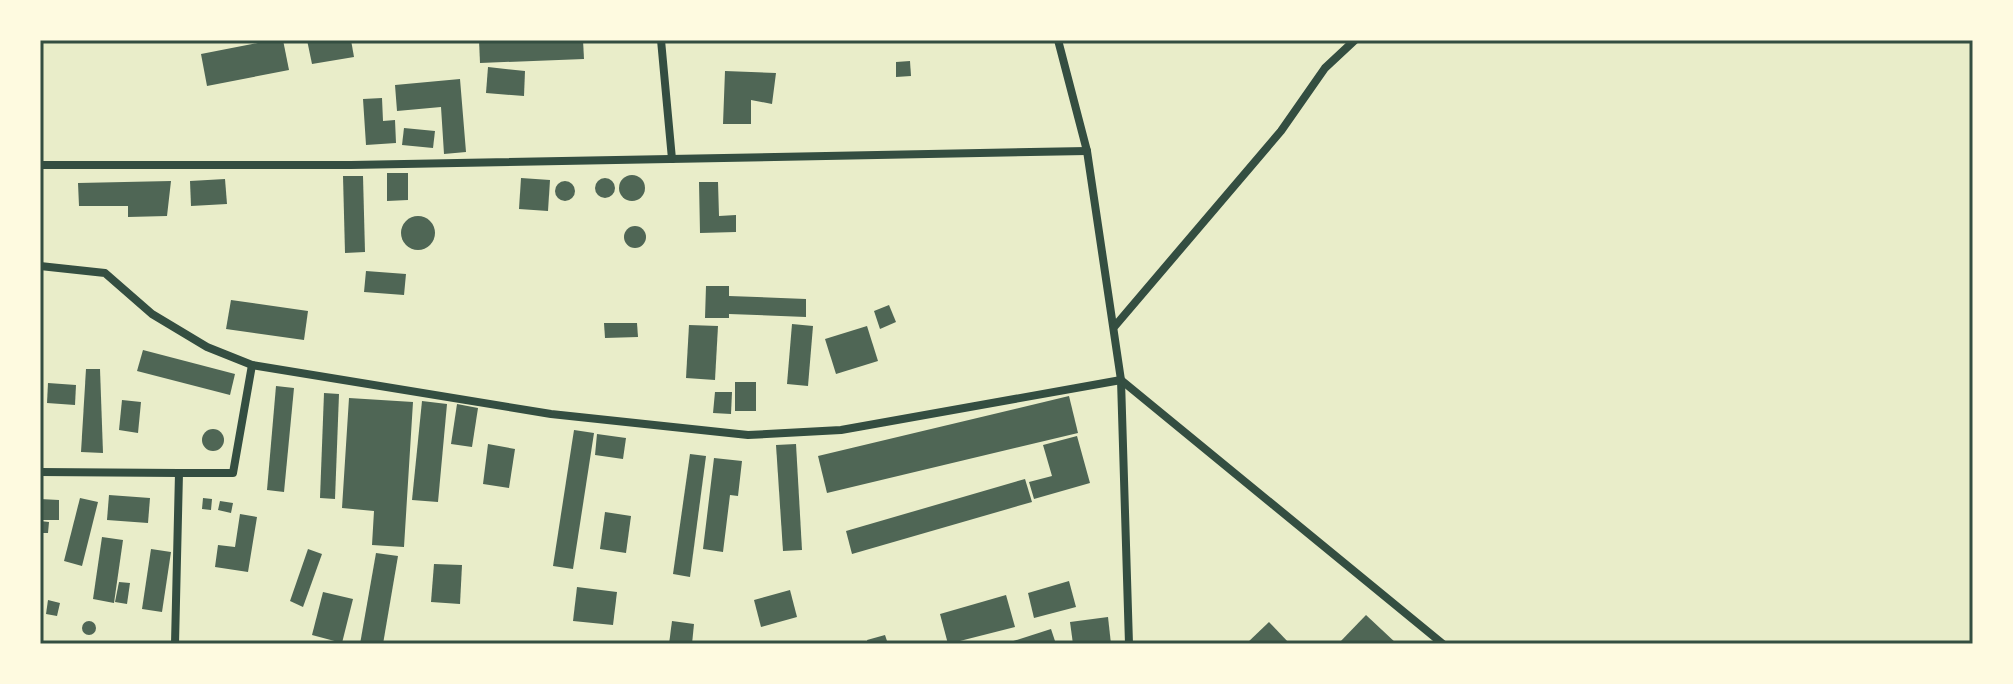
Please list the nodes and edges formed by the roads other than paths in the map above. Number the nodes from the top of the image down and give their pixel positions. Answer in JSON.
{"nodes":[{"id":1,"x":661,"y":40,"type":"edge"},
{"id":2,"x":1058,"y":40,"type":"edge"},
{"id":3,"x":1355,"y":40,"type":"edge"},
{"id":4,"x":1087,"y":151,"type":"junction"},
{"id":5,"x":672,"y":159,"type":"junction"},
{"id":6,"x":40,"y":165,"type":"edge"},
{"id":7,"x":40,"y":266,"type":"edge"},
{"id":8,"x":1115,"y":326,"type":"junction"},
{"id":9,"x":252,"y":365,"type":"junction"},
{"id":10,"x":1121,"y":380,"type":"junction"},
{"id":11,"x":40,"y":472,"type":"edge"},
{"id":12,"x":179,"y":473,"type":"junction"},
{"id":13,"x":175,"y":644,"type":"edge"},
{"id":14,"x":1129,"y":644,"type":"edge"},
{"id":15,"x":1443,"y":644,"type":"edge"}],
"edges":[{"from":1,"to":5,"type":"street"},
{"from":2,"to":4,"type":"street"},
{"from":3,"to":8,"type":"street"},
{"from":4,"to":5,"type":"street"},
{"from":4,"to":8,"type":"street"},
{"from":5,"to":6,"type":"street"},
{"from":7,"to":9,"type":"street"},
{"from":8,"to":10,"type":"street"},
{"from":9,"to":10,"type":"street"},
{"from":9,"to":12,"type":"street"},
{"from":10,"to":14,"type":"street"},
{"from":10,"to":15,"type":"street"},
{"from":11,"to":12,"type":"street"},
{"from":12,"to":13,"type":"street"}]}
